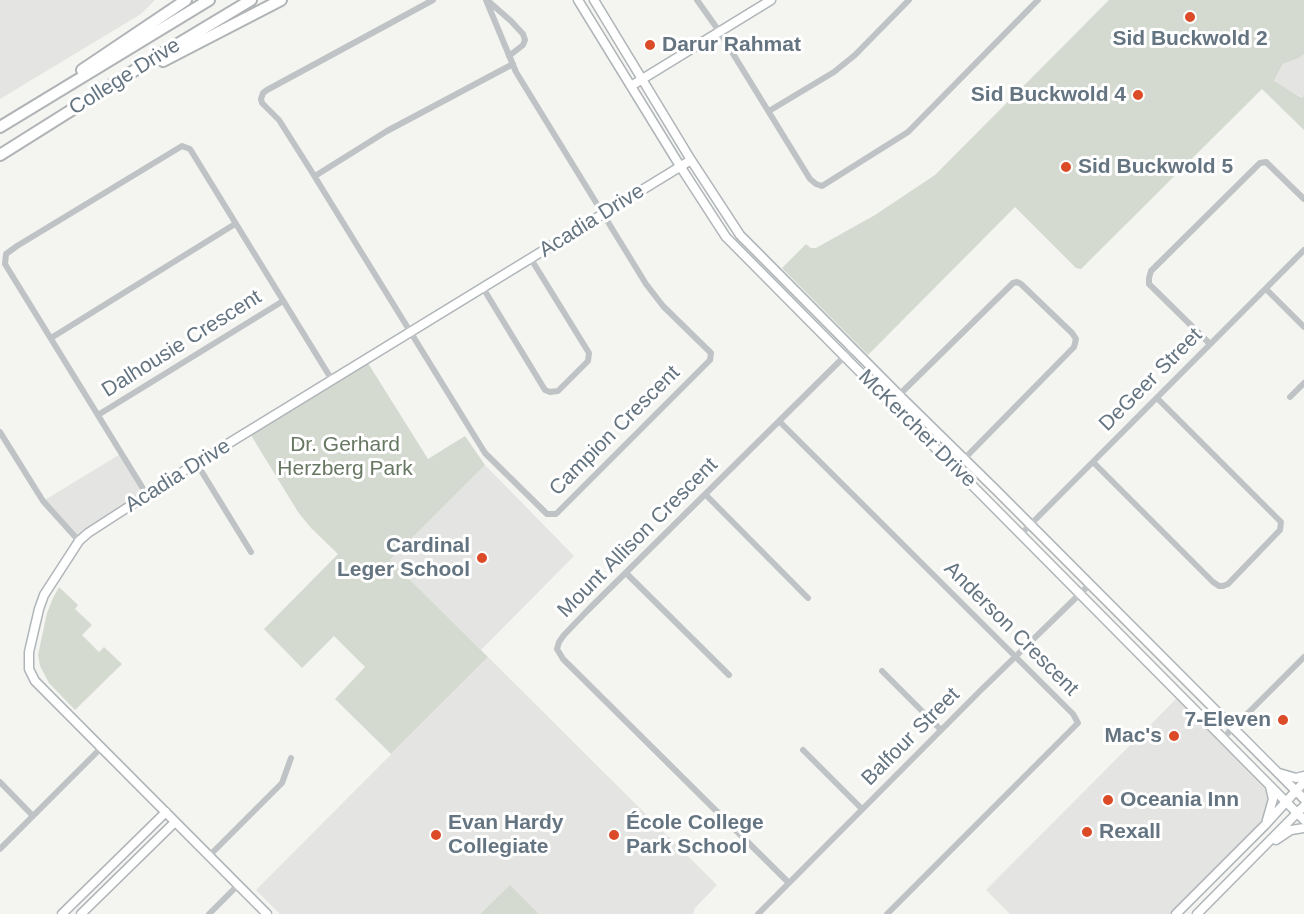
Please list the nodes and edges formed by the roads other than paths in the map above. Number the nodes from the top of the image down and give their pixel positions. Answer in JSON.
{"nodes":[{"id":1,"x":186,"y":0,"type":"edge"},
{"id":2,"x":209,"y":0,"type":"edge"},
{"id":3,"x":251,"y":0,"type":"edge"},
{"id":4,"x":281,"y":0,"type":"edge"},
{"id":5,"x":433,"y":0,"type":"edge"},
{"id":6,"x":487,"y":0,"type":"edge"},
{"id":7,"x":578,"y":0,"type":"edge"},
{"id":8,"x":594,"y":0,"type":"edge"},
{"id":9,"x":698,"y":0,"type":"edge"},
{"id":10,"x":771,"y":0,"type":"edge"},
{"id":11,"x":909,"y":0,"type":"edge"},
{"id":12,"x":1038,"y":0,"type":"edge"},
{"id":13,"x":719,"y":31,"type":"junction"},
{"id":14,"x":509,"y":56,"type":"junction"},
{"id":15,"x":513,"y":64,"type":"junction"},
{"id":16,"x":642,"y":79,"type":"junction"},
{"id":17,"x":631,"y":86,"type":"junction"},
{"id":18,"x":98,"y":94,"type":"junction"},
{"id":19,"x":36,"y":105,"type":"junction"},
{"id":20,"x":769,"y":111,"type":"junction"},
{"id":21,"x":0,"y":127,"type":"edge"},
{"id":22,"x":0,"y":155,"type":"edge"},
{"id":23,"x":691,"y":160,"type":"junction"},
{"id":24,"x":680,"y":166,"type":"junction"},
{"id":25,"x":315,"y":176,"type":"junction"},
{"id":26,"x":1304,"y":199,"type":"edge"},
{"id":27,"x":602,"y":213,"type":"junction"},
{"id":28,"x":235,"y":224,"type":"junction"},
{"id":29,"x":1304,"y":250,"type":"edge"},
{"id":30,"x":531,"y":259,"type":"junction"},
{"id":31,"x":483,"y":288,"type":"junction"},
{"id":32,"x":1266,"y":289,"type":"junction"},
{"id":33,"x":283,"y":301,"type":"junction"},
{"id":34,"x":1304,"y":327,"type":"edge"},
{"id":35,"x":411,"y":332,"type":"junction"},
{"id":36,"x":51,"y":338,"type":"junction"},
{"id":37,"x":1210,"y":344,"type":"junction"},
{"id":38,"x":853,"y":348,"type":"junction"},
{"id":39,"x":844,"y":356,"type":"junction"},
{"id":40,"x":332,"y":380,"type":"junction"},
{"id":41,"x":1304,"y":383,"type":"edge"},
{"id":42,"x":899,"y":395,"type":"junction"},
{"id":43,"x":1290,"y":397,"type":"dead end"},
{"id":44,"x":1157,"y":398,"type":"junction"},
{"id":45,"x":98,"y":415,"type":"junction"},
{"id":46,"x":778,"y":421,"type":"junction"},
{"id":47,"x":0,"y":432,"type":"edge"},
{"id":48,"x":964,"y":459,"type":"junction"},
{"id":49,"x":1093,"y":462,"type":"junction"},
{"id":50,"x":197,"y":464,"type":"junction"},
{"id":51,"x":147,"y":495,"type":"junction"},
{"id":52,"x":706,"y":495,"type":"junction"},
{"id":53,"x":1030,"y":525,"type":"junction"},
{"id":54,"x":1022,"y":534,"type":"junction"},
{"id":55,"x":79,"y":541,"type":"junction"},
{"id":56,"x":251,"y":552,"type":"dead end"},
{"id":57,"x":626,"y":573,"type":"junction"},
{"id":58,"x":1089,"y":585,"type":"junction"},
{"id":59,"x":1080,"y":594,"type":"junction"},
{"id":60,"x":808,"y":598,"type":"dead end"},
{"id":61,"x":1016,"y":657,"type":"junction"},
{"id":62,"x":1304,"y":657,"type":"edge"},
{"id":63,"x":882,"y":671,"type":"dead end"},
{"id":64,"x":729,"y":675,"type":"dead end"},
{"id":65,"x":1233,"y":728,"type":"junction"},
{"id":66,"x":941,"y":730,"type":"junction"},
{"id":67,"x":1223,"y":738,"type":"junction"},
{"id":68,"x":101,"y":748,"type":"junction"},
{"id":69,"x":803,"y":750,"type":"dead end"},
{"id":70,"x":291,"y":758,"type":"dead end"},
{"id":71,"x":1277,"y":773,"type":"junction"},
{"id":72,"x":1304,"y":776,"type":"edge"},
{"id":73,"x":0,"y":782,"type":"edge"},
{"id":74,"x":1304,"y":782,"type":"edge"},
{"id":75,"x":1270,"y":786,"type":"junction"},
{"id":76,"x":1296,"y":791,"type":"junction"},
{"id":77,"x":1304,"y":799,"type":"edge"},
{"id":78,"x":1286,"y":801,"type":"junction"},
{"id":79,"x":1304,"y":806,"type":"edge"},
{"id":80,"x":862,"y":809,"type":"junction"},
{"id":81,"x":166,"y":812,"type":"junction"},
{"id":82,"x":33,"y":816,"type":"junction"},
{"id":83,"x":1301,"y":817,"type":"edge"},
{"id":84,"x":175,"y":822,"type":"junction"},
{"id":85,"x":1265,"y":825,"type":"junction"},
{"id":86,"x":1304,"y":828,"type":"edge"},
{"id":87,"x":0,"y":849,"type":"edge"},
{"id":88,"x":1256,"y":854,"type":"junction"},
{"id":89,"x":209,"y":856,"type":"junction"},
{"id":90,"x":789,"y":883,"type":"junction"},
{"id":91,"x":238,"y":885,"type":"junction"},
{"id":92,"x":62,"y":914,"type":"edge"},
{"id":93,"x":81,"y":914,"type":"edge"},
{"id":94,"x":209,"y":914,"type":"edge"},
{"id":95,"x":267,"y":914,"type":"edge"},
{"id":96,"x":758,"y":914,"type":"edge"},
{"id":97,"x":887,"y":914,"type":"edge"},
{"id":98,"x":1176,"y":914,"type":"edge"},
{"id":99,"x":1197,"y":914,"type":"edge"}],
"edges":[{"from":1,"to":19,"type":"highway"},
{"from":2,"to":19,"type":"highway","name":"College Drive"},
{"from":3,"to":18,"type":"highway","name":"College Drive"},
{"from":4,"to":18,"type":"highway"},
{"from":5,"to":25,"type":"street"},
{"from":6,"to":14,"type":"street"},
{"from":6,"to":14,"type":"street"},
{"from":7,"to":17,"type":"main road","name":"McKercher Drive"},
{"from":8,"to":16,"type":"main road","name":"McKercher Drive"},
{"from":9,"to":13,"type":"street"},
{"from":10,"to":13,"type":"main road"},
{"from":11,"to":20,"type":"street"},
{"from":12,"to":20,"type":"street"},
{"from":13,"to":16,"type":"main road"},
{"from":13,"to":20,"type":"street"},
{"from":14,"to":15,"type":"street"},
{"from":15,"to":25,"type":"street"},
{"from":15,"to":27,"type":"street"},
{"from":16,"to":17,"type":"main road"},
{"from":16,"to":23,"type":"main road","name":"McKercher Drive"},
{"from":17,"to":24,"type":"main road","name":"McKercher Drive"},
{"from":18,"to":22,"type":"highway","name":"College Drive"},
{"from":19,"to":21,"type":"highway","name":"College Drive"},
{"from":23,"to":24,"type":"main road","name":"Acadia Drive"},
{"from":23,"to":38,"type":"main road","name":"McKercher Drive"},
{"from":24,"to":27,"type":"main road","name":"Acadia Drive"},
{"from":24,"to":39,"type":"main road","name":"McKercher Drive"},
{"from":25,"to":35,"type":"street"},
{"from":26,"to":37,"type":"street"},
{"from":27,"to":30,"type":"main road","name":"Acadia Drive"},
{"from":27,"to":35,"type":"street","name":"Campion Crescent"},
{"from":28,"to":33,"type":"street","name":"Dalhousie Crescent"},
{"from":28,"to":36,"type":"street"},
{"from":28,"to":36,"type":"street","name":"Dalhousie Crescent"},
{"from":29,"to":32,"type":"street","name":"DeGeer Street"},
{"from":30,"to":31,"type":"main road","name":"Acadia Drive"},
{"from":30,"to":31,"type":"street"},
{"from":31,"to":35,"type":"main road","name":"Acadia Drive"},
{"from":32,"to":34,"type":"street"},
{"from":32,"to":37,"type":"street","name":"DeGeer Street"},
{"from":33,"to":40,"type":"street","name":"Dalhousie Crescent"},
{"from":33,"to":45,"type":"street","name":"Dalhousie Crescent"},
{"from":35,"to":40,"type":"main road","name":"Acadia Drive"},
{"from":36,"to":45,"type":"street","name":"Dalhousie Crescent"},
{"from":37,"to":44,"type":"street","name":"DeGeer Street"},
{"from":38,"to":39,"type":"street","name":"Mount Allison Crescent"},
{"from":38,"to":42,"type":"main road","name":"McKercher Drive"},
{"from":39,"to":46,"type":"street","name":"Mount Allison Crescent"},
{"from":39,"to":54,"type":"main road","name":"McKercher Drive"},
{"from":40,"to":50,"type":"main road","name":"Acadia Drive"},
{"from":41,"to":43,"type":"street"},
{"from":42,"to":48,"type":"main road","name":"McKercher Drive"},
{"from":42,"to":48,"type":"street"},
{"from":44,"to":49,"type":"street","name":"DeGeer Street"},
{"from":44,"to":49,"type":"street"},
{"from":45,"to":51,"type":"street","name":"Dalhousie Crescent"},
{"from":46,"to":52,"type":"street","name":"Mount Allison Crescent"},
{"from":46,"to":61,"type":"street","name":"Anderson Crescent"},
{"from":47,"to":55,"type":"street"},
{"from":48,"to":53,"type":"main road","name":"McKercher Drive"},
{"from":49,"to":53,"type":"street","name":"DeGeer Street"},
{"from":50,"to":51,"type":"main road","name":"Acadia Drive"},
{"from":50,"to":56,"type":"street"},
{"from":51,"to":55,"type":"main road","name":"Acadia Drive"},
{"from":52,"to":57,"type":"street","name":"Mount Allison Crescent"},
{"from":52,"to":60,"type":"street"},
{"from":53,"to":54,"type":"street","name":"DeGeer Street"},
{"from":53,"to":58,"type":"main road","name":"McKercher Drive"},
{"from":54,"to":59,"type":"main road","name":"McKercher Drive"},
{"from":55,"to":68,"type":"main road","name":"Acadia Drive"},
{"from":57,"to":64,"type":"street"},
{"from":57,"to":90,"type":"street","name":"Mount Allison Crescent"},
{"from":58,"to":59,"type":"street","name":"Balfour Street"},
{"from":58,"to":65,"type":"main road","name":"McKercher Drive"},
{"from":59,"to":61,"type":"street","name":"Balfour Street"},
{"from":59,"to":67,"type":"main road","name":"McKercher Drive"},
{"from":61,"to":66,"type":"street","name":"Balfour Street"},
{"from":61,"to":97,"type":"street","name":"Anderson Crescent"},
{"from":62,"to":65,"type":"street"},
{"from":63,"to":66,"type":"street"},
{"from":65,"to":67,"type":"street"},
{"from":65,"to":71,"type":"main road","name":"McKercher Drive"},
{"from":66,"to":80,"type":"street","name":"Balfour Street"},
{"from":67,"to":75,"type":"main road","name":"McKercher Drive"},
{"from":68,"to":81,"type":"main road","name":"Acadia Drive"},
{"from":68,"to":82,"type":"street"},
{"from":69,"to":80,"type":"street"},
{"from":70,"to":89,"type":"street"},
{"from":71,"to":72,"type":"main road"},
{"from":71,"to":76,"type":"main road","name":"McKercher Drive"},
{"from":73,"to":82,"type":"street"},
{"from":74,"to":76,"type":"main road"},
{"from":75,"to":78,"type":"main road","name":"McKercher Drive"},
{"from":75,"to":85,"type":"main road"},
{"from":76,"to":77,"type":"main road","name":"McKercher Drive"},
{"from":76,"to":78,"type":"main road"},
{"from":78,"to":83,"type":"main road","name":"McKercher Drive"},
{"from":78,"to":85,"type":"main road"},
{"from":79,"to":83,"type":"main road"},
{"from":80,"to":90,"type":"street","name":"Balfour Street"},
{"from":81,"to":84,"type":"main road","name":"Acadia Drive"},
{"from":81,"to":92,"type":"main road"},
{"from":82,"to":87,"type":"street"},
{"from":83,"to":88,"type":"main road"},
{"from":84,"to":89,"type":"main road","name":"Acadia Drive"},
{"from":84,"to":93,"type":"main road"},
{"from":85,"to":98,"type":"main road"},
{"from":86,"to":88,"type":"main road"},
{"from":88,"to":99,"type":"main road"},
{"from":89,"to":91,"type":"main road","name":"Acadia Drive"},
{"from":90,"to":96,"type":"street","name":"Balfour Street"},
{"from":91,"to":94,"type":"street"},
{"from":91,"to":95,"type":"main road","name":"Acadia Drive"}]}
